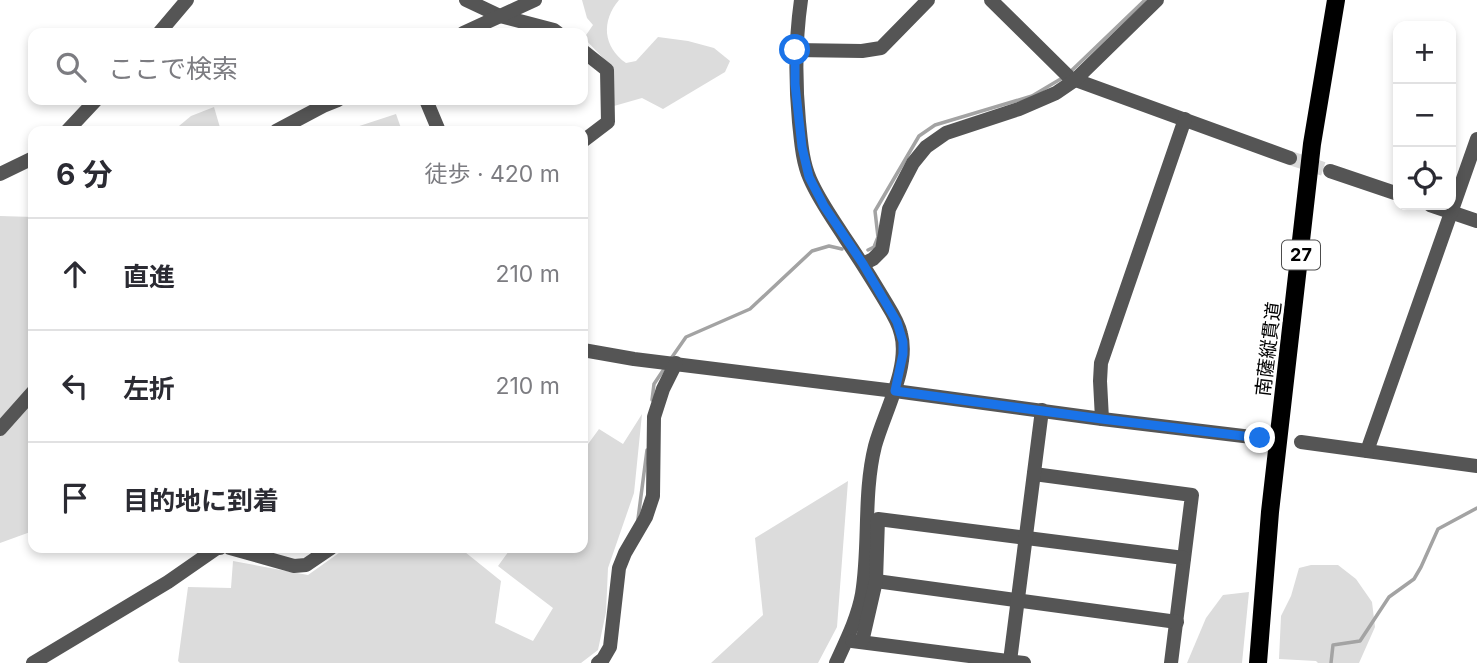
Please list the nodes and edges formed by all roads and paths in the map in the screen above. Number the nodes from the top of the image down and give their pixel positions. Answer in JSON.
{"nodes":[{"id":1,"x":187,"y":0,"type":"edge"},
{"id":2,"x":466,"y":0,"type":"edge"},
{"id":3,"x":535,"y":0,"type":"edge"},
{"id":4,"x":801,"y":0,"type":"edge"},
{"id":5,"x":928,"y":0,"type":"edge"},
{"id":6,"x":991,"y":0,"type":"edge"},
{"id":7,"x":1157,"y":0,"type":"edge"},
{"id":8,"x":1336,"y":0,"type":"edge"},
{"id":9,"x":500,"y":16,"type":"junction"},
{"id":10,"x":163,"y":28,"type":"edge"},
{"id":11,"x":474,"y":28,"type":"edge"},
{"id":12,"x":546,"y":28,"type":"edge"},
{"id":13,"x":795,"y":50,"type":"junction"},
{"id":14,"x":588,"y":55,"type":"edge"},
{"id":15,"x":1069,"y":77,"type":"junction"},
{"id":16,"x":91,"y":105,"type":"edge"},
{"id":17,"x":326,"y":105,"type":"edge"},
{"id":18,"x":428,"y":105,"type":"edge"},
{"id":19,"x":1185,"y":119,"type":"junction"},
{"id":20,"x":72,"y":126,"type":"edge"},
{"id":21,"x":285,"y":126,"type":"edge"},
{"id":22,"x":437,"y":126,"type":"edge"},
{"id":23,"x":588,"y":137,"type":"edge"},
{"id":24,"x":1477,"y":139,"type":"edge"},
{"id":25,"x":1290,"y":158,"type":"tunnel mouth"},
{"id":26,"x":28,"y":160,"type":"edge"},
{"id":27,"x":1330,"y":171,"type":"tunnel mouth"},
{"id":28,"x":0,"y":174,"type":"edge"},
{"id":29,"x":1393,"y":192,"type":"edge"},
{"id":30,"x":1445,"y":210,"type":"edge"},
{"id":31,"x":1451,"y":212,"type":"junction"},
{"id":32,"x":1477,"y":221,"type":"edge"},
{"id":33,"x":863,"y":264,"type":"junction"},
{"id":34,"x":588,"y":351,"type":"edge"},
{"id":35,"x":670,"y":363,"type":"junction"},
{"id":36,"x":895,"y":391,"type":"junction"},
{"id":37,"x":28,"y":398,"type":"edge"},
{"id":38,"x":1042,"y":410,"type":"junction"},
{"id":39,"x":1102,"y":419,"type":"junction"},
{"id":40,"x":0,"y":429,"type":"edge"},
{"id":41,"x":1260,"y":438,"type":"dead end"},
{"id":42,"x":1301,"y":442,"type":"dead end"},
{"id":43,"x":1367,"y":451,"type":"junction"},
{"id":44,"x":1477,"y":467,"type":"edge"},
{"id":45,"x":1034,"y":474,"type":"junction"},
{"id":46,"x":1026,"y":538,"type":"junction"},
{"id":47,"x":210,"y":553,"type":"edge"},
{"id":48,"x":247,"y":553,"type":"edge"},
{"id":49,"x":324,"y":553,"type":"edge"},
{"id":50,"x":1184,"y":558,"type":"junction"},
{"id":51,"x":876,"y":581,"type":"junction"},
{"id":52,"x":1018,"y":601,"type":"junction"},
{"id":53,"x":1177,"y":622,"type":"junction"},
{"id":54,"x":846,"y":641,"type":"junction"},
{"id":55,"x":862,"y":642,"type":"junction"},
{"id":56,"x":1017,"y":662,"type":"edge"},
{"id":57,"x":33,"y":663,"type":"edge"},
{"id":58,"x":598,"y":663,"type":"edge"},
{"id":59,"x":836,"y":663,"type":"edge"},
{"id":60,"x":1171,"y":663,"type":"edge"},
{"id":61,"x":1258,"y":663,"type":"edge"}],
"edges":[{"from":1,"to":10,"type":"street"},
{"from":2,"to":9,"type":"street"},
{"from":3,"to":9,"type":"street"},
{"from":4,"to":13,"type":"street"},
{"from":5,"to":13,"type":"street"},
{"from":6,"to":15,"type":"street"},
{"from":7,"to":15,"type":"street"},
{"from":8,"to":61,"type":"main road","name":"南薩縦貫道","number":"27"},
{"from":9,"to":11,"type":"street"},
{"from":9,"to":12,"type":"street"},
{"from":13,"to":33,"type":"street"},
{"from":14,"to":23,"type":"street"},
{"from":15,"to":19,"type":"street"},
{"from":15,"to":33,"type":"street"},
{"from":16,"to":20,"type":"street"},
{"from":17,"to":21,"type":"street"},
{"from":18,"to":22,"type":"street"},
{"from":19,"to":25,"type":"street"},
{"from":19,"to":39,"type":"street"},
{"from":24,"to":31,"type":"street"},
{"from":26,"to":28,"type":"street"},
{"from":27,"to":29,"type":"street"},
{"from":30,"to":31,"type":"street"},
{"from":31,"to":32,"type":"street"},
{"from":31,"to":43,"type":"street"},
{"from":33,"to":36,"type":"street"},
{"from":34,"to":35,"type":"street"},
{"from":35,"to":36,"type":"street"},
{"from":35,"to":58,"type":"street"},
{"from":36,"to":38,"type":"street"},
{"from":36,"to":54,"type":"street"},
{"from":37,"to":40,"type":"street"},
{"from":38,"to":39,"type":"street"},
{"from":38,"to":45,"type":"street"},
{"from":39,"to":41,"type":"street"},
{"from":42,"to":43,"type":"street"},
{"from":43,"to":44,"type":"street"},
{"from":45,"to":46,"type":"street"},
{"from":45,"to":50,"type":"street"},
{"from":46,"to":50,"type":"street"},
{"from":46,"to":51,"type":"street"},
{"from":46,"to":52,"type":"street"},
{"from":47,"to":57,"type":"street"},
{"from":48,"to":49,"type":"street"},
{"from":50,"to":53,"type":"street"},
{"from":51,"to":52,"type":"street"},
{"from":51,"to":55,"type":"street"},
{"from":52,"to":53,"type":"street"},
{"from":52,"to":56,"type":"street"},
{"from":53,"to":60,"type":"street"},
{"from":54,"to":55,"type":"street"},
{"from":54,"to":59,"type":"street"},
{"from":55,"to":56,"type":"street"}]}
